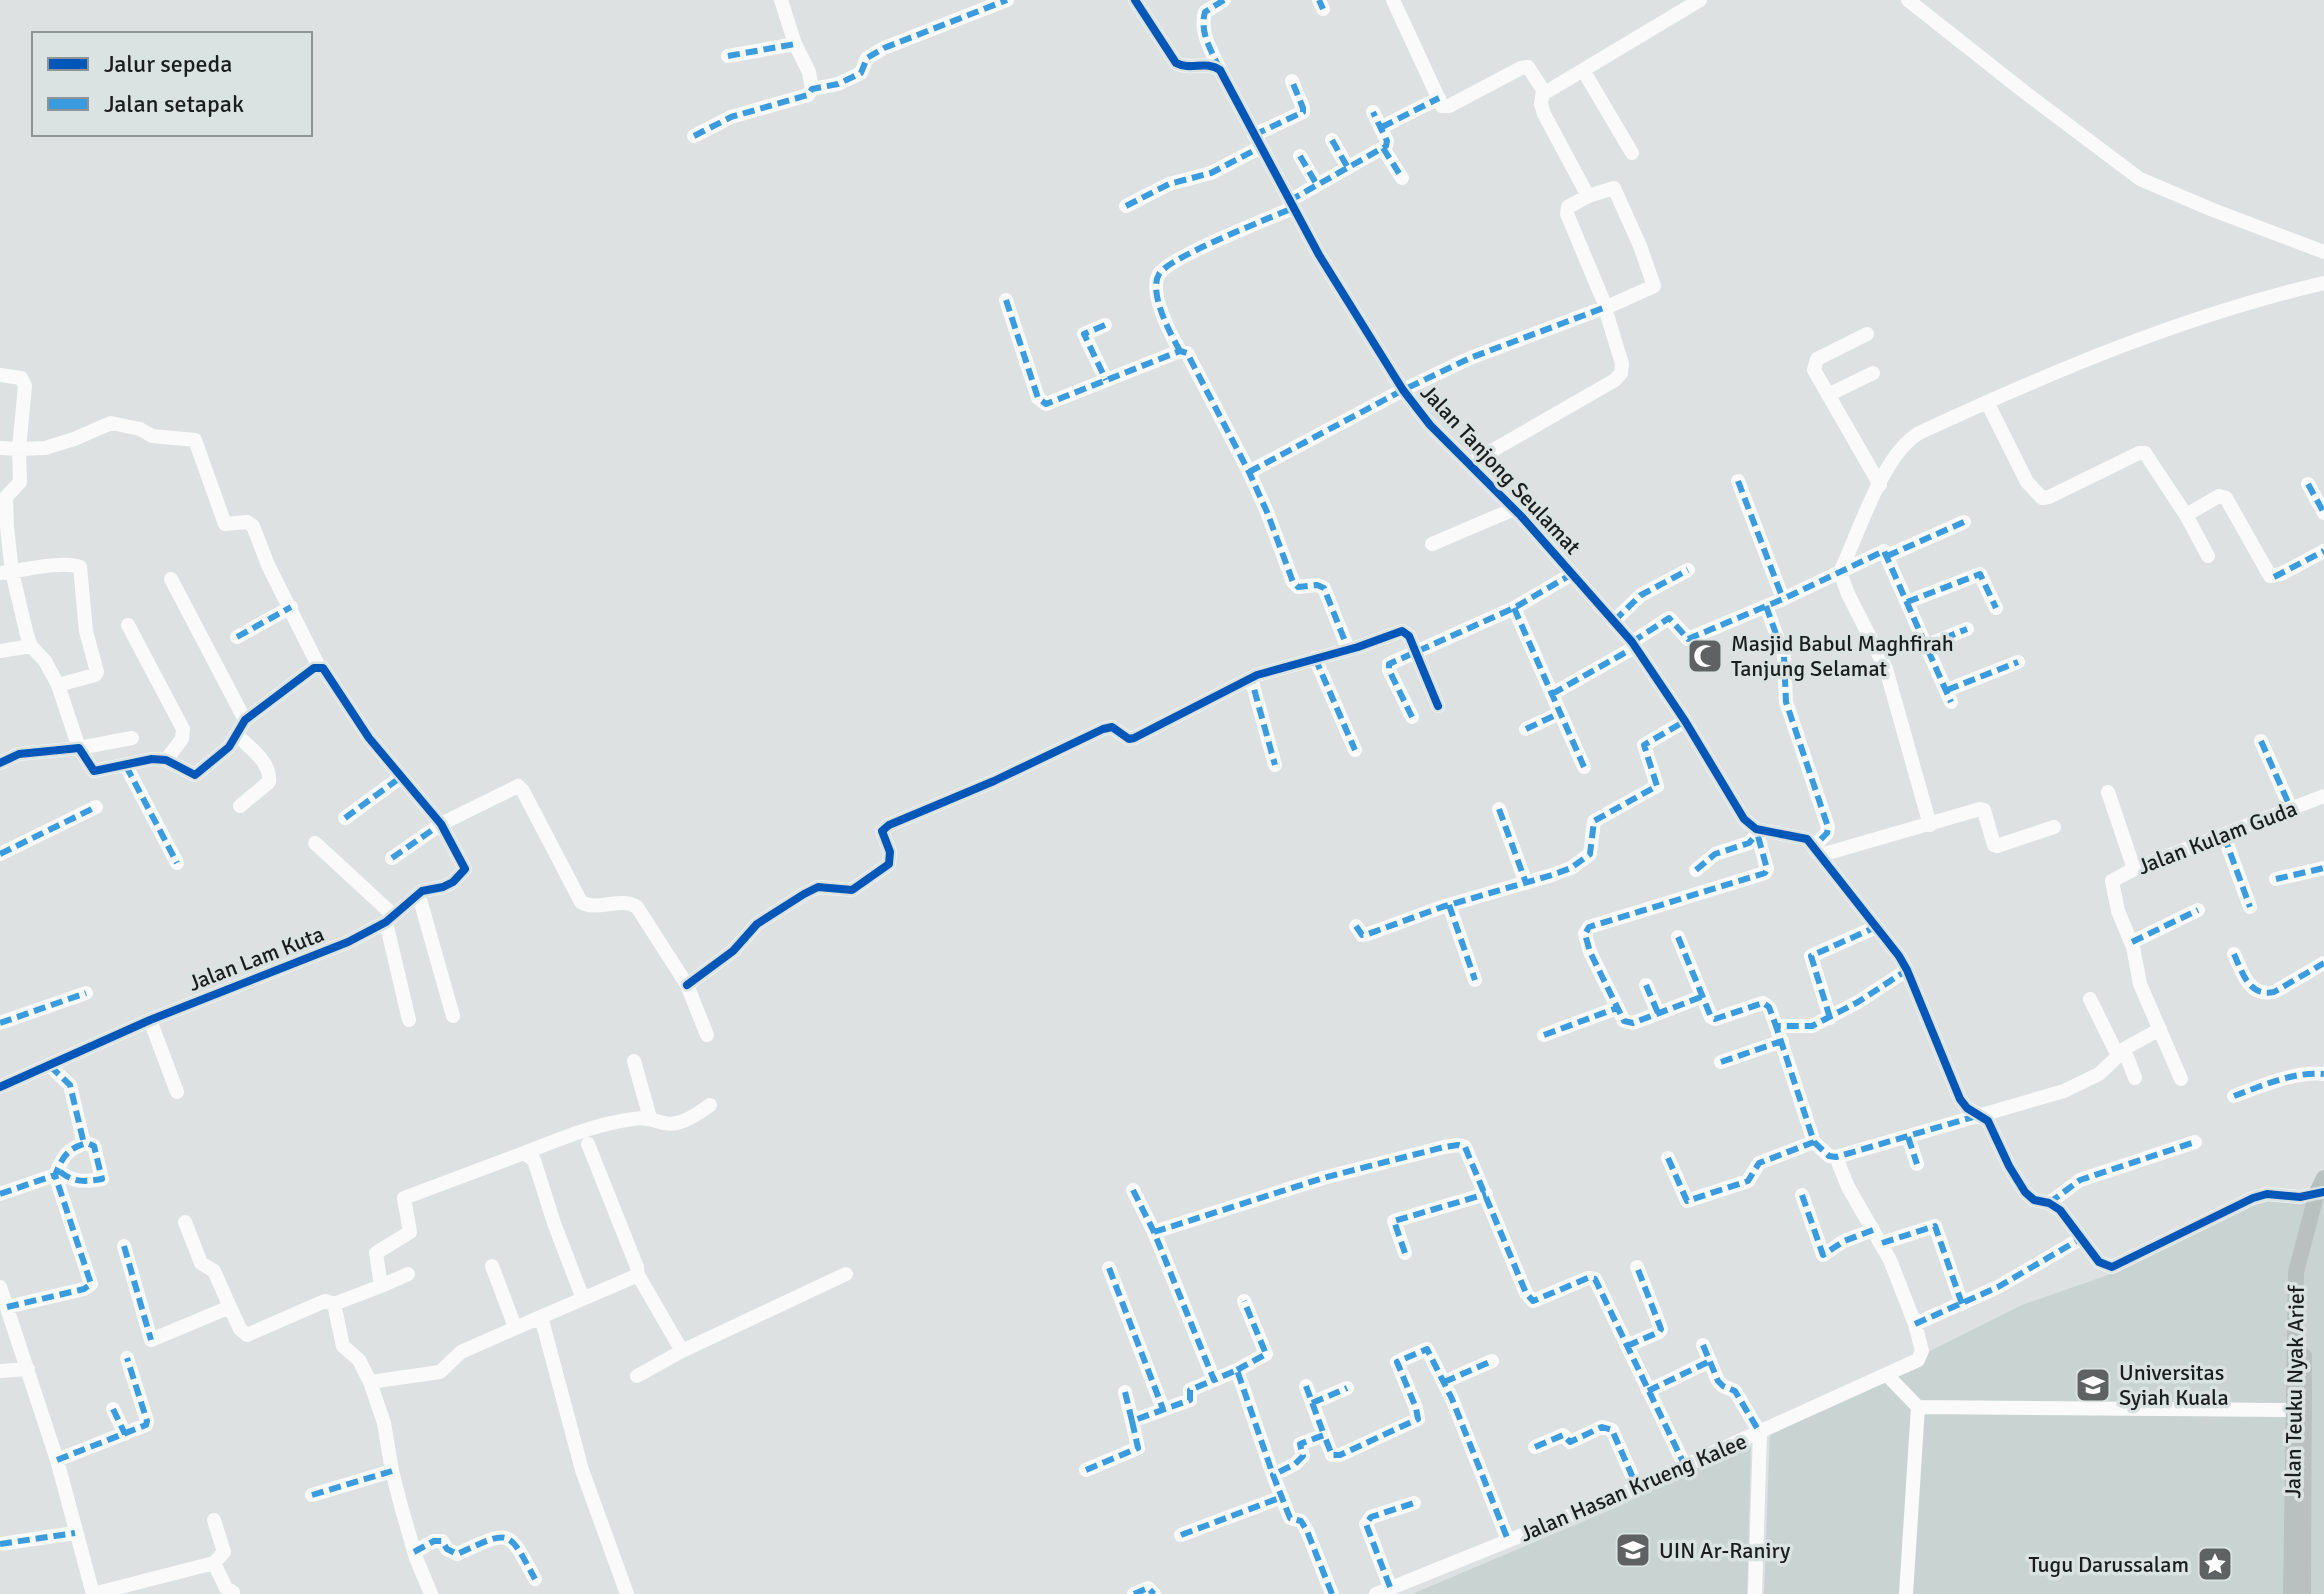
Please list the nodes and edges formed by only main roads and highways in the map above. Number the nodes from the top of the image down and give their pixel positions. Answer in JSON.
{"nodes":[{"id":1,"x":2320,"y":1194,"type":"edge"},
{"id":2,"x":2298,"y":1410,"type":"junction"},
{"id":3,"x":2291,"y":1594,"type":"edge"},
{"id":4,"x":2303,"y":1594,"type":"edge"}],
"edges":[{"from":1,"to":2,"type":"main road","name":"Jalan Teuku Nyak Arief"},
{"from":2,"to":3,"type":"main road","name":"Jalan Teuku Nyak Arief"},
{"from":2,"to":4,"type":"main road","name":"Jalan Teuku Nyak Arief"}]}
